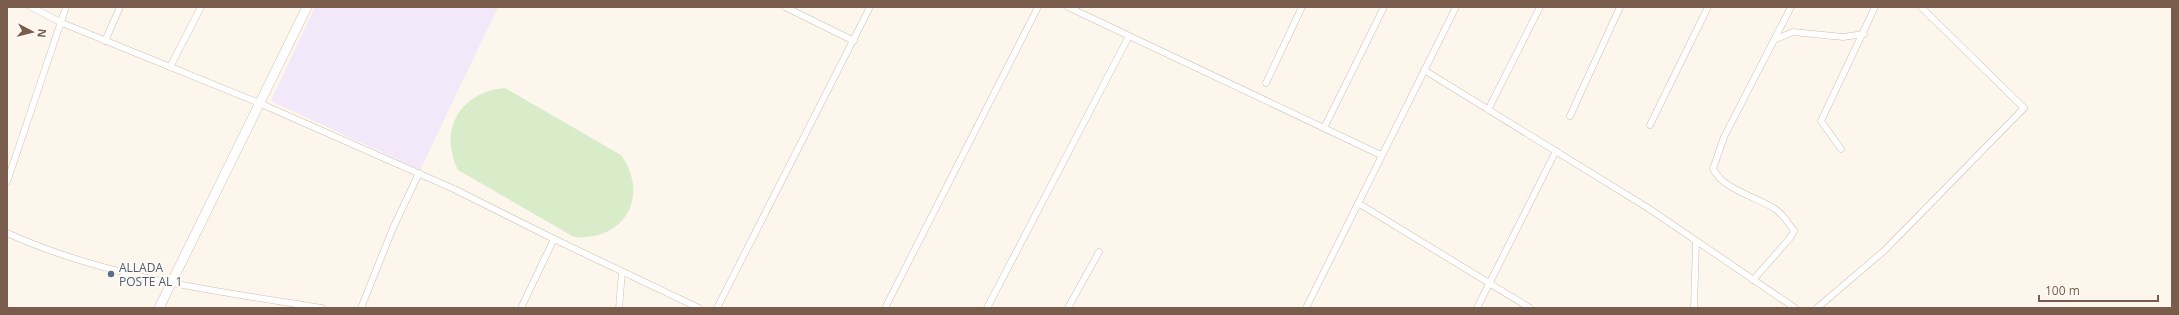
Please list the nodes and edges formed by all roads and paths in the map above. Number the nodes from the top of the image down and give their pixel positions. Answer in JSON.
{"nodes":[{"id":1,"x":31,"y":7,"type":"edge"},
{"id":2,"x":66,"y":7,"type":"edge"},
{"id":3,"x":120,"y":7,"type":"edge"},
{"id":4,"x":201,"y":7,"type":"edge"},
{"id":5,"x":307,"y":7,"type":"edge"},
{"id":6,"x":785,"y":7,"type":"edge"},
{"id":7,"x":870,"y":7,"type":"edge"},
{"id":8,"x":1038,"y":7,"type":"edge"},
{"id":9,"x":1068,"y":7,"type":"edge"},
{"id":10,"x":1302,"y":7,"type":"edge"},
{"id":11,"x":1384,"y":7,"type":"edge"},
{"id":12,"x":1456,"y":7,"type":"edge"},
{"id":13,"x":1540,"y":7,"type":"edge"},
{"id":14,"x":1620,"y":7,"type":"edge"},
{"id":15,"x":1708,"y":7,"type":"edge"},
{"id":16,"x":1791,"y":7,"type":"edge"},
{"id":17,"x":1875,"y":7,"type":"edge"},
{"id":18,"x":1921,"y":7,"type":"edge"},
{"id":19,"x":62,"y":23,"type":"junction"},
{"id":20,"x":1864,"y":34,"type":"junction"},
{"id":21,"x":1129,"y":36,"type":"junction"},
{"id":22,"x":1774,"y":40,"type":"junction"},
{"id":23,"x":105,"y":41,"type":"junction"},
{"id":24,"x":854,"y":41,"type":"junction"},
{"id":25,"x":170,"y":67,"type":"junction"},
{"id":26,"x":1424,"y":70,"type":"junction"},
{"id":27,"x":1266,"y":83,"type":"dead end"},
{"id":28,"x":259,"y":103,"type":"junction"},
{"id":29,"x":1488,"y":110,"type":"junction"},
{"id":30,"x":1570,"y":116,"type":"dead end"},
{"id":31,"x":1650,"y":125,"type":"dead end"},
{"id":32,"x":1324,"y":128,"type":"junction"},
{"id":33,"x":1841,"y":149,"type":"dead end"},
{"id":34,"x":1556,"y":151,"type":"junction"},
{"id":35,"x":1381,"y":155,"type":"junction"},
{"id":36,"x":419,"y":173,"type":"junction"},
{"id":37,"x":7,"y":182,"type":"edge"},
{"id":38,"x":1358,"y":203,"type":"junction"},
{"id":39,"x":7,"y":233,"type":"edge"},
{"id":40,"x":554,"y":240,"type":"junction"},
{"id":41,"x":1696,"y":241,"type":"junction"},
{"id":42,"x":1099,"y":252,"type":"dead end"},
{"id":43,"x":622,"y":272,"type":"junction"},
{"id":44,"x":1753,"y":280,"type":"junction"},
{"id":45,"x":171,"y":283,"type":"junction"},
{"id":46,"x":1489,"y":283,"type":"junction"},
{"id":47,"x":159,"y":308,"type":"edge"},
{"id":48,"x":322,"y":308,"type":"edge"},
{"id":49,"x":361,"y":308,"type":"edge"},
{"id":50,"x":521,"y":308,"type":"edge"},
{"id":51,"x":619,"y":308,"type":"edge"},
{"id":52,"x":700,"y":308,"type":"edge"},
{"id":53,"x":718,"y":308,"type":"edge"},
{"id":54,"x":885,"y":308,"type":"edge"},
{"id":55,"x":987,"y":308,"type":"edge"},
{"id":56,"x":1068,"y":308,"type":"edge"},
{"id":57,"x":1306,"y":308,"type":"edge"},
{"id":58,"x":1477,"y":308,"type":"edge"},
{"id":59,"x":1530,"y":308,"type":"edge"},
{"id":60,"x":1694,"y":308,"type":"edge"},
{"id":61,"x":1794,"y":308,"type":"edge"},
{"id":62,"x":1817,"y":308,"type":"edge"}],
"edges":[{"from":1,"to":19,"type":"street"},
{"from":2,"to":19,"type":"street"},
{"from":3,"to":23,"type":"street"},
{"from":4,"to":25,"type":"street"},
{"from":5,"to":28,"type":"main road"},
{"from":6,"to":24,"type":"street"},
{"from":7,"to":24,"type":"street"},
{"from":8,"to":54,"type":"street"},
{"from":9,"to":21,"type":"street"},
{"from":10,"to":27,"type":"street"},
{"from":11,"to":32,"type":"street"},
{"from":12,"to":26,"type":"street"},
{"from":13,"to":29,"type":"street"},
{"from":14,"to":30,"type":"street"},
{"from":15,"to":31,"type":"street"},
{"from":16,"to":22,"type":"street"},
{"from":17,"to":20,"type":"street"},
{"from":18,"to":62,"type":"street"},
{"from":19,"to":23,"type":"street"},
{"from":19,"to":37,"type":"street"},
{"from":20,"to":22,"type":"street"},
{"from":20,"to":33,"type":"street"},
{"from":21,"to":32,"type":"street"},
{"from":21,"to":55,"type":"street"},
{"from":22,"to":44,"type":"street"},
{"from":23,"to":25,"type":"street"},
{"from":24,"to":53,"type":"street"},
{"from":25,"to":28,"type":"street"},
{"from":26,"to":29,"type":"street"},
{"from":26,"to":35,"type":"street"},
{"from":28,"to":36,"type":"street"},
{"from":28,"to":45,"type":"main road"},
{"from":29,"to":34,"type":"street"},
{"from":32,"to":35,"type":"street"},
{"from":34,"to":41,"type":"street"},
{"from":34,"to":46,"type":"street"},
{"from":35,"to":38,"type":"street"},
{"from":36,"to":40,"type":"street"},
{"from":36,"to":49,"type":"street"},
{"from":38,"to":46,"type":"street"},
{"from":38,"to":57,"type":"street"},
{"from":39,"to":45,"type":"street"},
{"from":40,"to":43,"type":"street"},
{"from":40,"to":50,"type":"street"},
{"from":41,"to":44,"type":"street"},
{"from":41,"to":60,"type":"street"},
{"from":42,"to":56,"type":"street"},
{"from":43,"to":51,"type":"street"},
{"from":43,"to":52,"type":"street"},
{"from":44,"to":61,"type":"street"},
{"from":45,"to":47,"type":"main road"},
{"from":45,"to":48,"type":"street"},
{"from":46,"to":58,"type":"street"},
{"from":46,"to":59,"type":"street"}]}
